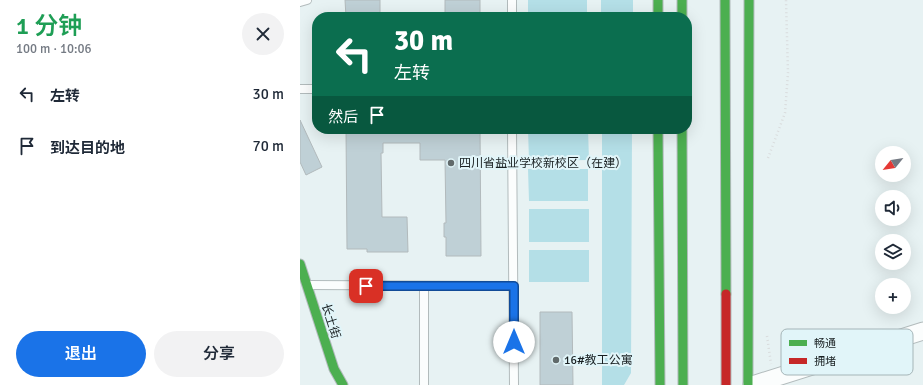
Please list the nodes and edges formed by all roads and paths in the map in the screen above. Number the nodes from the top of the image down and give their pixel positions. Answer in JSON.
{"nodes":[{"id":1,"x":307,"y":0,"type":"edge"},
{"id":2,"x":512,"y":0,"type":"edge"},
{"id":3,"x":658,"y":0,"type":"edge"},
{"id":4,"x":682,"y":0,"type":"edge"},
{"id":5,"x":725,"y":0,"type":"edge"},
{"id":6,"x":749,"y":0,"type":"edge"},
{"id":7,"x":786,"y":0,"type":"edge"},
{"id":8,"x":300,"y":2,"type":"edge"},
{"id":9,"x":512,"y":12,"type":"edge"},
{"id":10,"x":658,"y":12,"type":"edge"},
{"id":11,"x":682,"y":12,"type":"edge"},
{"id":12,"x":300,"y":89,"type":"edge"},
{"id":13,"x":312,"y":89,"type":"edge"},
{"id":14,"x":512,"y":134,"type":"edge"},
{"id":15,"x":658,"y":134,"type":"edge"},
{"id":16,"x":682,"y":134,"type":"edge"},
{"id":17,"x":768,"y":163,"type":"dead end"},
{"id":18,"x":749,"y":249,"type":"junction"},
{"id":19,"x":659,"y":252,"type":"junction"},
{"id":20,"x":300,"y":264,"type":"edge"},
{"id":21,"x":306,"y":286,"type":"junction"},
{"id":22,"x":424,"y":286,"type":"junction"},
{"id":23,"x":514,"y":286,"type":"junction"},
{"id":24,"x":740,"y":309,"type":"dead end"},
{"id":25,"x":668,"y":314,"type":"dead end"},
{"id":26,"x":923,"y":331,"type":"edge"},
{"id":27,"x":767,"y":334,"type":"dead end"},
{"id":28,"x":913,"y":334,"type":"edge"},
{"id":29,"x":735,"y":340,"type":"dead end"},
{"id":30,"x":674,"y":354,"type":"dead end"},
{"id":31,"x":786,"y":375,"type":"edge"},
{"id":32,"x":773,"y":379,"type":"junction"},
{"id":33,"x":343,"y":385,"type":"edge"},
{"id":34,"x":424,"y":385,"type":"edge"},
{"id":35,"x":514,"y":385,"type":"edge"},
{"id":36,"x":660,"y":385,"type":"edge"},
{"id":37,"x":679,"y":385,"type":"edge"},
{"id":38,"x":683,"y":385,"type":"edge"},
{"id":39,"x":727,"y":385,"type":"edge"},
{"id":40,"x":748,"y":385,"type":"edge"},
{"id":41,"x":752,"y":385,"type":"edge"}],
"edges":[{"from":1,"to":8,"type":"lane"},
{"from":2,"to":9,"type":"lane"},
{"from":3,"to":10,"type":"main road"},
{"from":4,"to":11,"type":"main road"},
{"from":5,"to":39,"type":"main road"},
{"from":6,"to":18,"type":"main road"},
{"from":7,"to":17,"type":"path"},
{"from":12,"to":13,"type":"lane"},
{"from":14,"to":23,"type":"lane"},
{"from":15,"to":19,"type":"main road"},
{"from":16,"to":38,"type":"main road"},
{"from":18,"to":24,"type":"main road"},
{"from":18,"to":40,"type":"main road"},
{"from":19,"to":25,"type":"main road"},
{"from":19,"to":36,"type":"main road"},
{"from":20,"to":21,"type":"main road","name":"长土街"},
{"from":21,"to":22,"type":"lane"},
{"from":21,"to":33,"type":"main road","name":"长土街"},
{"from":22,"to":23,"type":"lane"},
{"from":22,"to":34,"type":"lane"},
{"from":23,"to":35,"type":"lane"},
{"from":26,"to":28,"type":"street"},
{"from":27,"to":32,"type":"path"},
{"from":29,"to":39,"type":"main road"},
{"from":30,"to":37,"type":"main road"},
{"from":31,"to":32,"type":"street"},
{"from":32,"to":41,"type":"street"}]}
